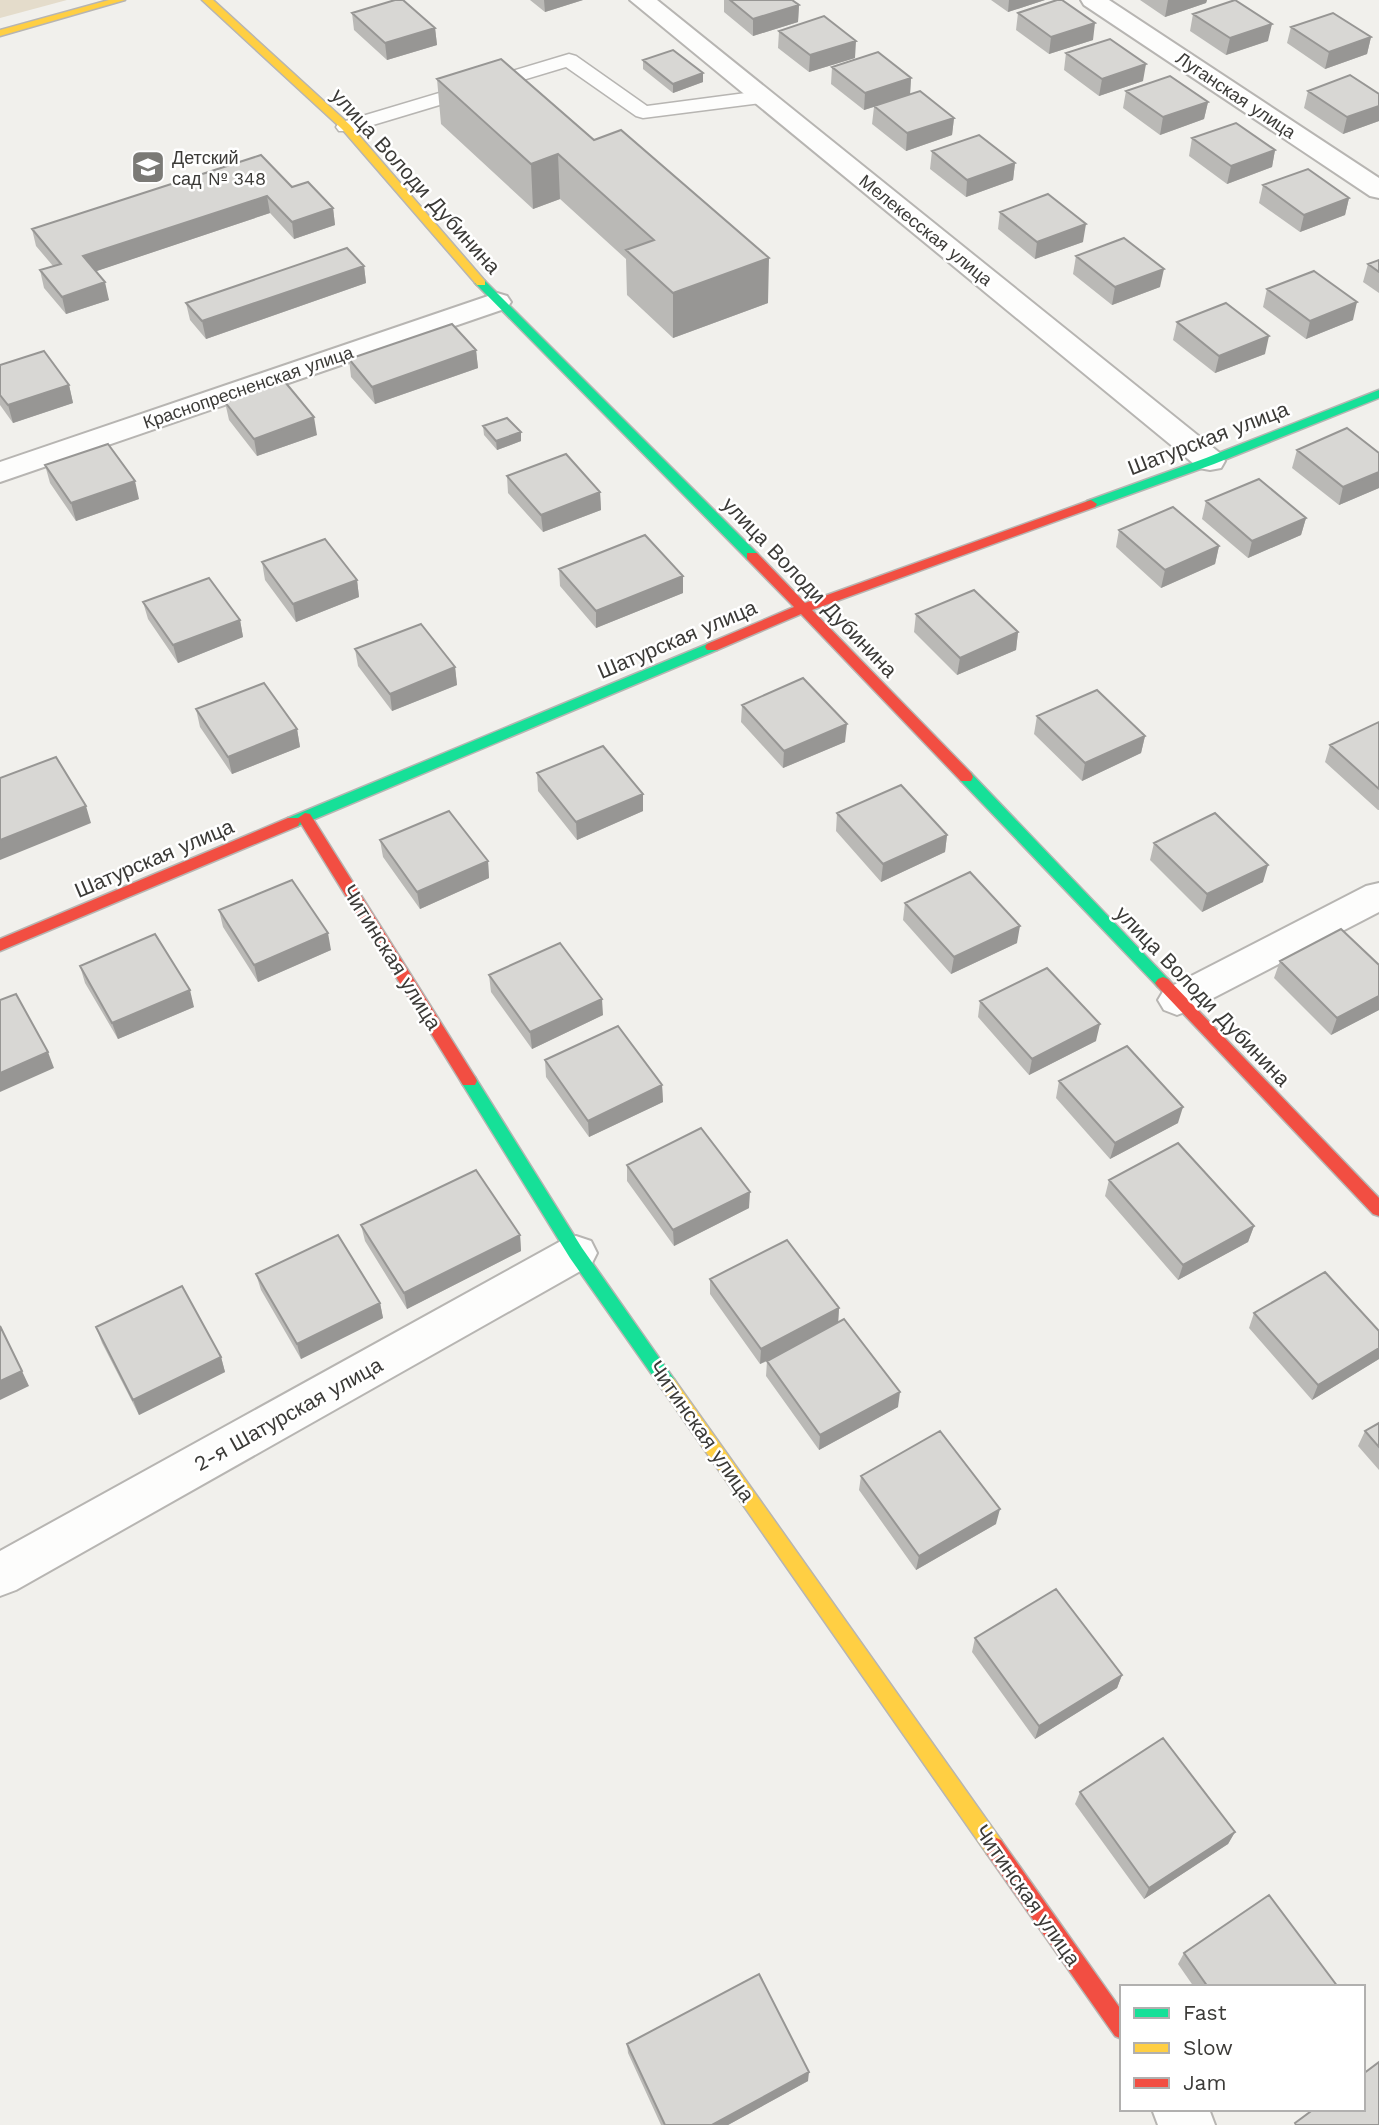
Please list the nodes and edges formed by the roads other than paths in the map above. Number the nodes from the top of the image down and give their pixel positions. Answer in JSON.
{"nodes":[{"id":1,"x":120,"y":0,"type":"edge"},
{"id":2,"x":207,"y":0,"type":"edge"},
{"id":3,"x":642,"y":0,"type":"edge"},
{"id":4,"x":1093,"y":0,"type":"edge"},
{"id":5,"x":0,"y":33,"type":"edge"},
{"id":6,"x":761,"y":97,"type":"junction"},
{"id":7,"x":346,"y":127,"type":"junction"},
{"id":8,"x":1379,"y":190,"type":"edge"},
{"id":9,"x":497,"y":302,"type":"junction"},
{"id":10,"x":1379,"y":394,"type":"edge"},
{"id":11,"x":1210,"y":461,"type":"junction"},
{"id":12,"x":0,"y":472,"type":"edge"},
{"id":13,"x":804,"y":608,"type":"junction"},
{"id":14,"x":305,"y":818,"type":"junction"},
{"id":15,"x":1379,"y":896,"type":"edge"},
{"id":16,"x":0,"y":945,"type":"edge"},
{"id":17,"x":1177,"y":1000,"type":"junction"},
{"id":18,"x":1379,"y":1209,"type":"edge"},
{"id":19,"x":576,"y":1253,"type":"junction"},
{"id":20,"x":0,"y":1575,"type":"edge"},
{"id":21,"x":1120,"y":2026,"type":"edge"}],
"edges":[{"from":1,"to":5,"type":"street"},
{"from":2,"to":7,"type":"street","name":"улица Володи Дубинина"},
{"from":3,"to":6,"type":"street","name":"Мелекесская улица"},
{"from":4,"to":8,"type":"street","name":"Луганская улица"},
{"from":6,"to":7,"type":"lane"},
{"from":6,"to":11,"type":"street","name":"Мелекесская улица"},
{"from":7,"to":9,"type":"street","name":"улица Володи Дубинина"},
{"from":9,"to":12,"type":"street","name":"Краснопресненская улица"},
{"from":9,"to":13,"type":"street","name":"улица Володи Дубинина"},
{"from":10,"to":11,"type":"street","name":"Шатурская улица"},
{"from":11,"to":13,"type":"street","name":"Шатурская улица"},
{"from":13,"to":14,"type":"street","name":"Шатурская улица"},
{"from":13,"to":17,"type":"street","name":"улица Володи Дубинина"},
{"from":14,"to":16,"type":"street","name":"Шатурская улица"},
{"from":14,"to":19,"type":"street","name":"Читинская улица"},
{"from":15,"to":17,"type":"street"},
{"from":17,"to":18,"type":"street","name":"улица Володи Дубинина"},
{"from":19,"to":20,"type":"street","name":"2-я Шатурская улица"},
{"from":19,"to":21,"type":"street","name":"Читинская улица"}]}
